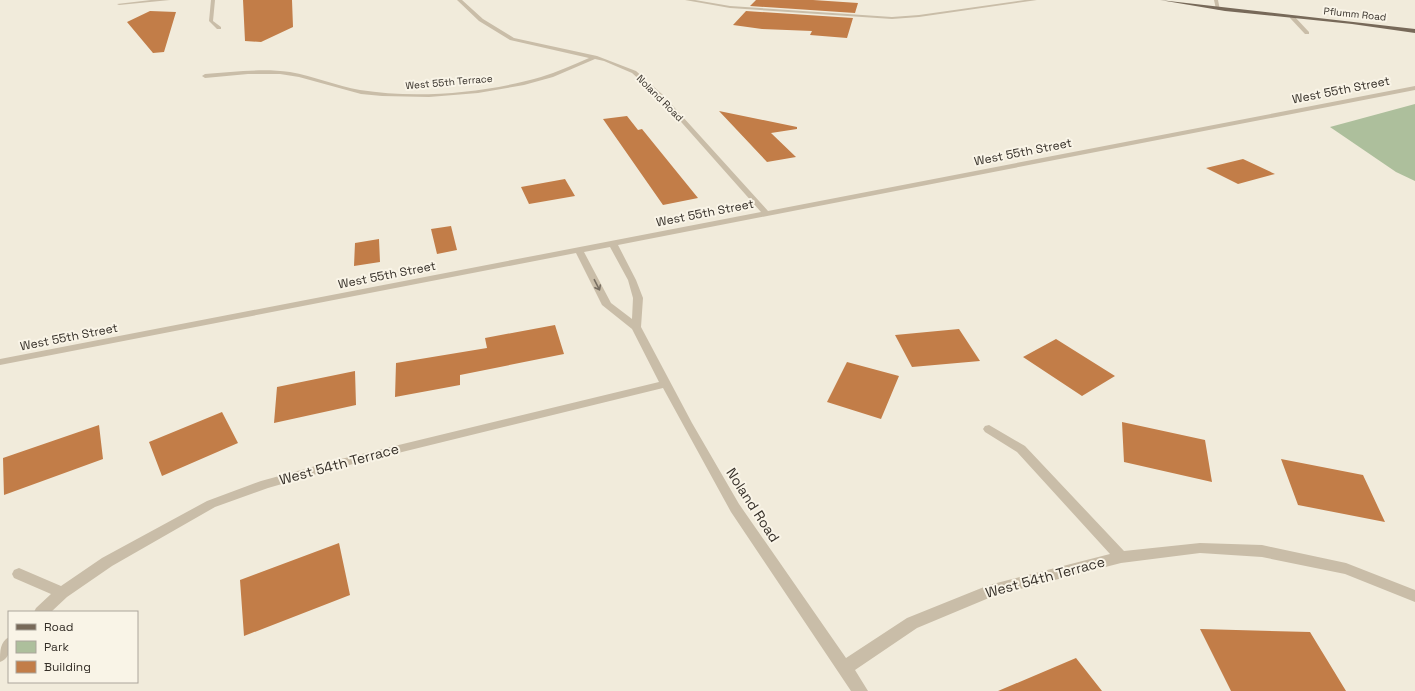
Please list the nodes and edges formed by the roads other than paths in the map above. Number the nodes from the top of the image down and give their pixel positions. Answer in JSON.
{"nodes":[{"id":1,"x":168,"y":0,"type":"edge"},
{"id":2,"x":213,"y":0,"type":"edge"},
{"id":3,"x":459,"y":0,"type":"edge"},
{"id":4,"x":687,"y":0,"type":"edge"},
{"id":5,"x":1035,"y":0,"type":"edge"},
{"id":6,"x":1162,"y":0,"type":"edge"},
{"id":7,"x":1216,"y":0,"type":"edge"},
{"id":8,"x":119,"y":4,"type":"dead end"},
{"id":9,"x":1218,"y":9,"type":"junction"},
{"id":10,"x":1292,"y":17,"type":"junction"},
{"id":11,"x":220,"y":28,"type":"dead end"},
{"id":12,"x":1414,"y":30,"type":"edge"},
{"id":13,"x":1307,"y":33,"type":"dead end"},
{"id":14,"x":595,"y":57,"type":"junction"},
{"id":15,"x":205,"y":76,"type":"dead end"},
{"id":16,"x":1415,"y":88,"type":"edge"},
{"id":17,"x":767,"y":214,"type":"junction"},
{"id":18,"x":613,"y":244,"type":"junction"},
{"id":19,"x":579,"y":250,"type":"junction"},
{"id":20,"x":636,"y":327,"type":"junction"},
{"id":21,"x":0,"y":362,"type":"edge"},
{"id":22,"x":665,"y":384,"type":"junction"},
{"id":23,"x":989,"y":429,"type":"dead end"},
{"id":24,"x":1121,"y":557,"type":"junction"},
{"id":25,"x":18,"y":574,"type":"dead end"},
{"id":26,"x":62,"y":593,"type":"junction"},
{"id":27,"x":1415,"y":596,"type":"edge"},
{"id":28,"x":42,"y":611,"type":"edge"},
{"id":29,"x":8,"y":645,"type":"edge"},
{"id":30,"x":0,"y":655,"type":"edge"},
{"id":31,"x":845,"y":668,"type":"junction"},
{"id":32,"x":860,"y":691,"type":"edge"}],
"edges":[{"from":1,"to":8,"type":"street"},
{"from":2,"to":11,"type":"street"},
{"from":3,"to":14,"type":"street","name":"Noland Road"},
{"from":4,"to":5,"type":"street"},
{"from":6,"to":9,"type":"main road","name":"Pflumm Road"},
{"from":7,"to":9,"type":"street"},
{"from":9,"to":10,"type":"main road","name":"Pflumm Road"},
{"from":10,"to":12,"type":"main road","name":"Pflumm Road"},
{"from":10,"to":13,"type":"street"},
{"from":14,"to":15,"type":"street","name":"West 55th Terrace"},
{"from":14,"to":17,"type":"street","name":"Noland Road"},
{"from":16,"to":17,"type":"street","name":"West 55th Street"},
{"from":17,"to":18,"type":"street","name":"West 55th Street"},
{"from":18,"to":19,"type":"street","name":"West 55th Street"},
{"from":18,"to":20,"type":"street"},
{"from":19,"to":20,"type":"street","name":"Noland Road","one_way":true},
{"from":19,"to":21,"type":"street","name":"West 55th Street"},
{"from":20,"to":22,"type":"street","name":"Noland Road"},
{"from":22,"to":26,"type":"street","name":"West 54th Terrace"},
{"from":22,"to":31,"type":"street","name":"Noland Road"},
{"from":23,"to":24,"type":"street","name":"West 54th Terrace"},
{"from":24,"to":27,"type":"street","name":"West 54th Terrace"},
{"from":24,"to":31,"type":"street","name":"West 54th Terrace"},
{"from":25,"to":26,"type":"street"},
{"from":26,"to":28,"type":"street","name":"West 54th Terrace"},
{"from":29,"to":30,"type":"street"},
{"from":31,"to":32,"type":"street","name":"Noland Road"}]}
